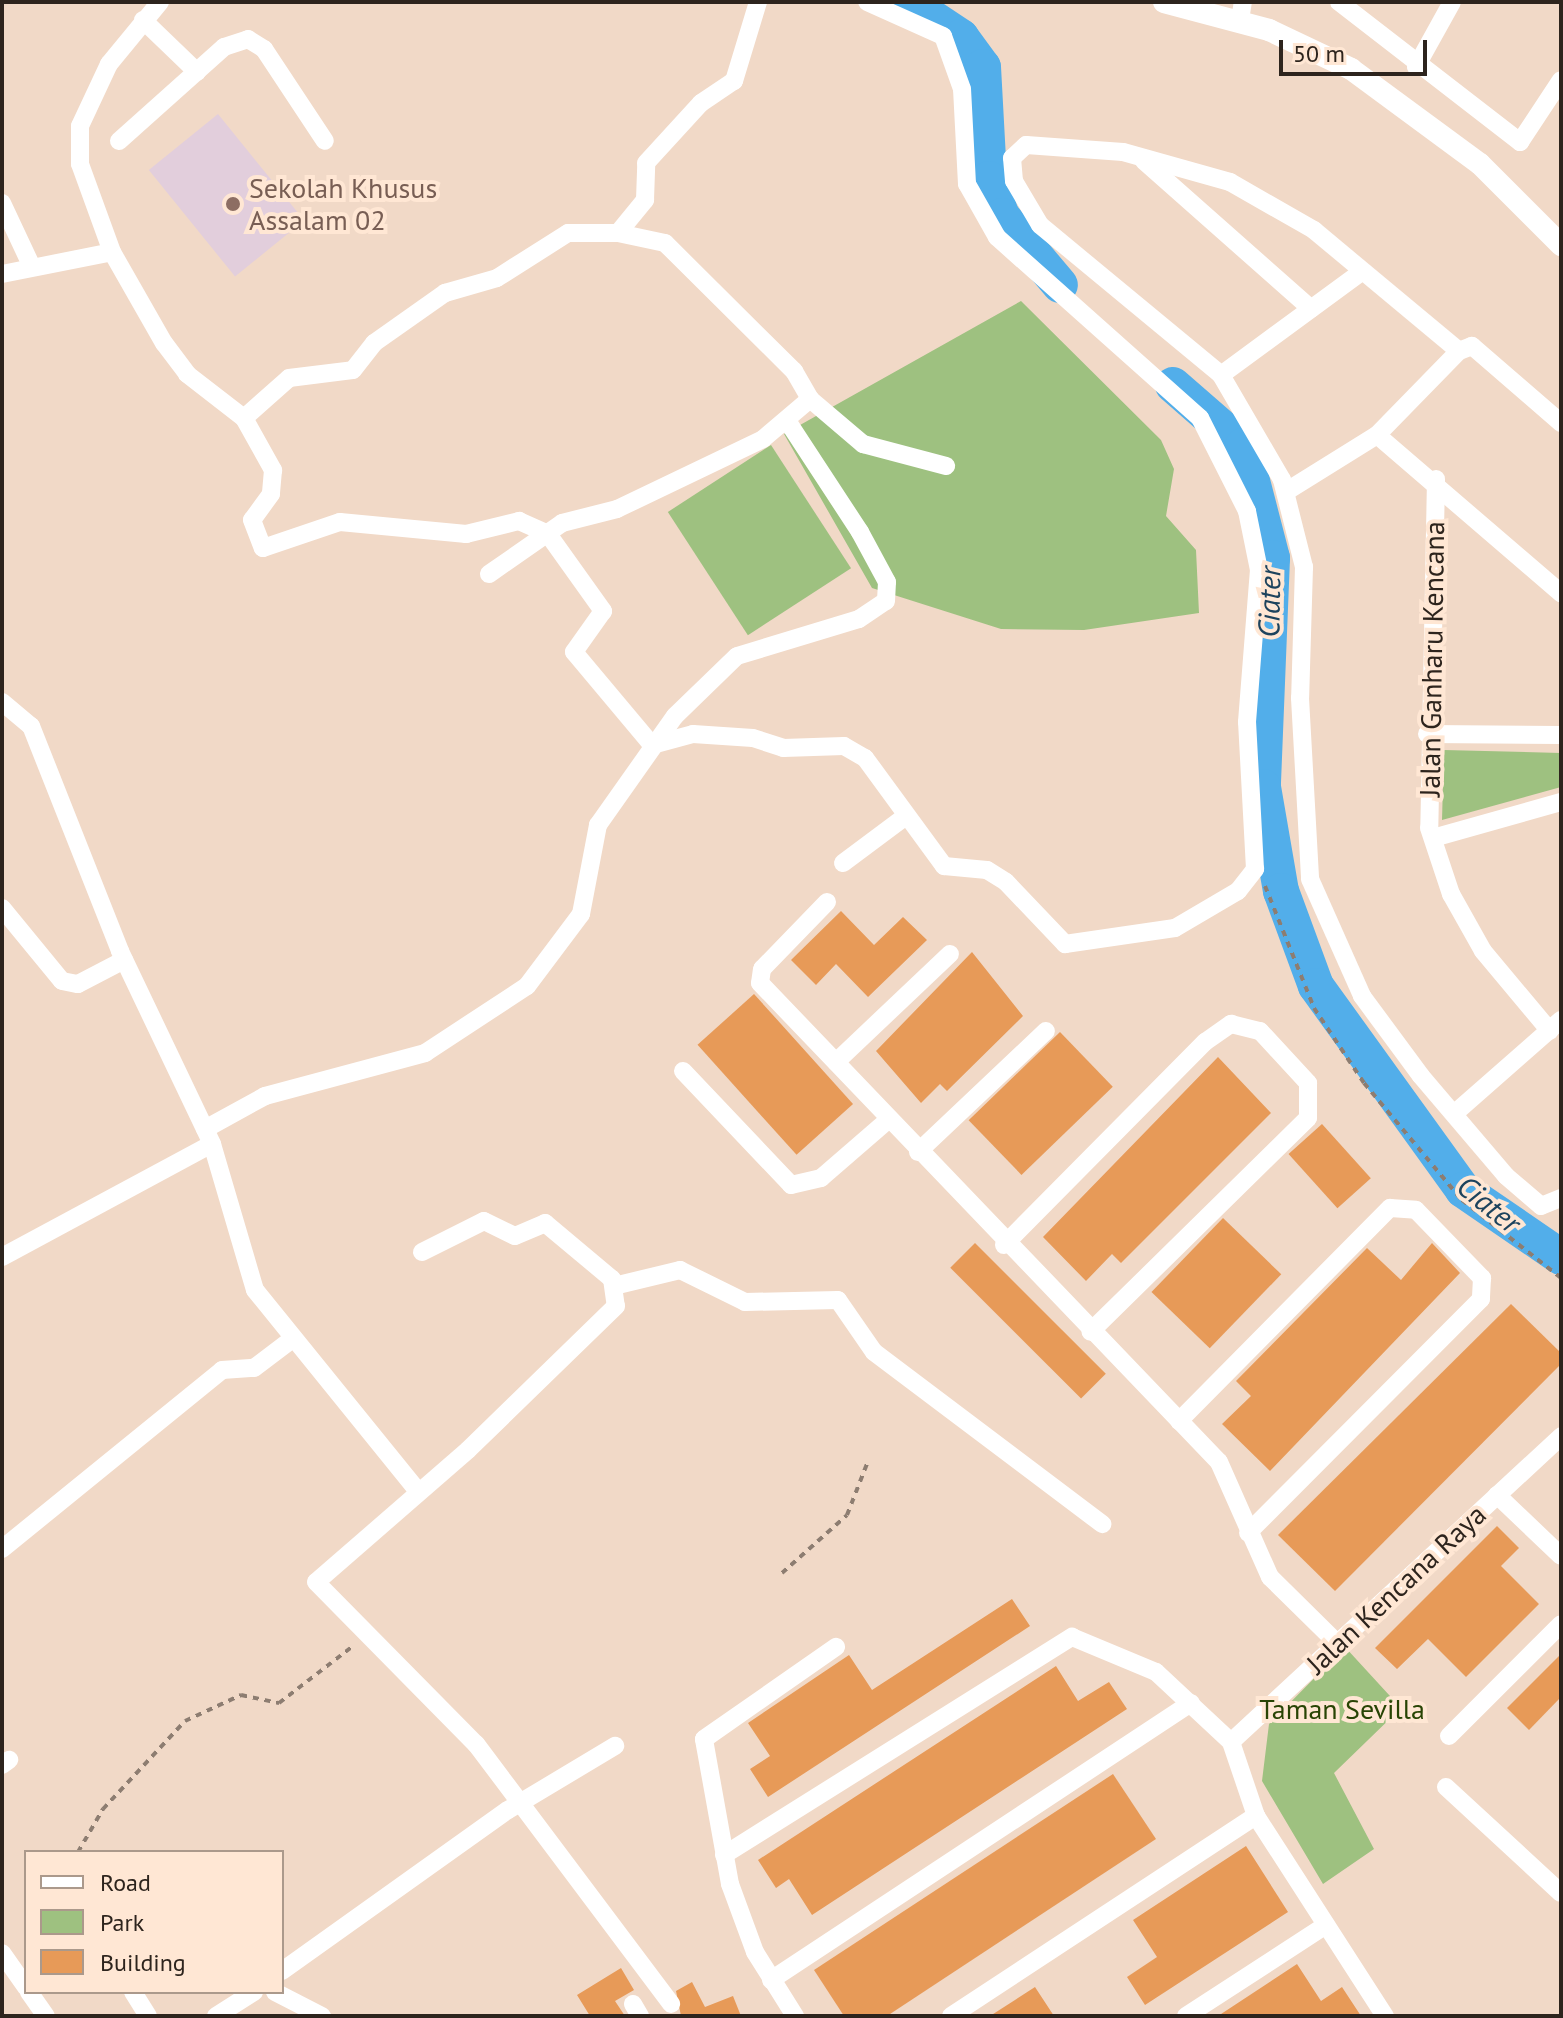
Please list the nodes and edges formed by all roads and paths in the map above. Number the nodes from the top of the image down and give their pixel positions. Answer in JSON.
{"nodes":[{"id":1,"x":160,"y":2,"type":"edge"},
{"id":2,"x":758,"y":2,"type":"edge"},
{"id":3,"x":867,"y":2,"type":"edge"},
{"id":4,"x":1164,"y":2,"type":"edge"},
{"id":5,"x":1339,"y":2,"type":"edge"},
{"id":6,"x":1452,"y":2,"type":"edge"},
{"id":7,"x":1218,"y":8,"type":"edge"},
{"id":8,"x":1242,"y":11,"type":"edge"},
{"id":9,"x":143,"y":20,"type":"junction"},
{"id":10,"x":1416,"y":67,"type":"junction"},
{"id":11,"x":197,"y":72,"type":"junction"},
{"id":12,"x":1561,"y":80,"type":"edge"},
{"id":13,"x":119,"y":141,"type":"dead end"},
{"id":14,"x":325,"y":141,"type":"dead end"},
{"id":15,"x":1139,"y":156,"type":"junction"},
{"id":16,"x":2,"y":203,"type":"edge"},
{"id":17,"x":618,"y":233,"type":"junction"},
{"id":18,"x":1560,"y":243,"type":"edge"},
{"id":19,"x":112,"y":252,"type":"junction"},
{"id":20,"x":31,"y":265,"type":"junction"},
{"id":21,"x":1360,"y":273,"type":"junction"},
{"id":22,"x":2,"y":274,"type":"edge"},
{"id":23,"x":1311,"y":309,"type":"junction"},
{"id":24,"x":1465,"y":348,"type":"junction"},
{"id":25,"x":1221,"y":375,"type":"junction"},
{"id":26,"x":810,"y":399,"type":"junction"},
{"id":27,"x":244,"y":418,"type":"junction"},
{"id":28,"x":788,"y":422,"type":"junction"},
{"id":29,"x":1561,"y":423,"type":"edge"},
{"id":30,"x":1377,"y":435,"type":"junction"},
{"id":31,"x":946,"y":466,"type":"dead end"},
{"id":32,"x":1436,"y":479,"type":"junction"},
{"id":33,"x":1287,"y":491,"type":"junction"},
{"id":34,"x":548,"y":534,"type":"junction"},
{"id":35,"x":489,"y":574,"type":"dead end"},
{"id":36,"x":1561,"y":593,"type":"edge"},
{"id":37,"x":2,"y":702,"type":"edge"},
{"id":38,"x":1427,"y":734,"type":"junction"},
{"id":39,"x":1561,"y":735,"type":"edge"},
{"id":40,"x":652,"y":745,"type":"junction"},
{"id":41,"x":1561,"y":802,"type":"edge"},
{"id":42,"x":906,"y":816,"type":"junction"},
{"id":43,"x":1433,"y":838,"type":"junction"},
{"id":44,"x":843,"y":863,"type":"dead end"},
{"id":45,"x":1255,"y":869,"type":"junction"},
{"id":46,"x":827,"y":902,"type":"dead end"},
{"id":47,"x":2,"y":908,"type":"edge"},
{"id":48,"x":950,"y":954,"type":"dead end"},
{"id":49,"x":124,"y":960,"type":"junction"},
{"id":50,"x":1555,"y":1026,"type":"edge"},
{"id":51,"x":1046,"y":1031,"type":"dead end"},
{"id":52,"x":836,"y":1062,"type":"junction"},
{"id":53,"x":683,"y":1071,"type":"dead end"},
{"id":54,"x":1455,"y":1113,"type":"junction"},
{"id":55,"x":888,"y":1120,"type":"junction"},
{"id":56,"x":209,"y":1136,"type":"junction"},
{"id":57,"x":918,"y":1152,"type":"junction"},
{"id":58,"x":1553,"y":1203,"type":"edge"},
{"id":59,"x":1004,"y":1245,"type":"junction"},
{"id":60,"x":422,"y":1252,"type":"dead end"},
{"id":61,"x":2,"y":1257,"type":"edge"},
{"id":62,"x":1561,"y":1278,"type":"edge"},
{"id":63,"x":618,"y":1285,"type":"junction"},
{"id":64,"x":1090,"y":1332,"type":"junction"},
{"id":65,"x":291,"y":1340,"type":"junction"},
{"id":66,"x":1179,"y":1421,"type":"junction"},
{"id":67,"x":1561,"y":1436,"type":"edge"},
{"id":68,"x":868,"y":1461,"type":"dead end"},
{"id":69,"x":418,"y":1491,"type":"junction"},
{"id":70,"x":1497,"y":1495,"type":"junction"},
{"id":71,"x":1102,"y":1524,"type":"dead end"},
{"id":72,"x":1248,"y":1533,"type":"junction"},
{"id":73,"x":2,"y":1549,"type":"edge"},
{"id":74,"x":1561,"y":1556,"type":"edge"},
{"id":75,"x":782,"y":1573,"type":"dead end"},
{"id":76,"x":1561,"y":1624,"type":"edge"},
{"id":77,"x":364,"y":1637,"type":"junction"},
{"id":78,"x":1338,"y":1644,"type":"junction"},
{"id":79,"x":836,"y":1647,"type":"dead end"},
{"id":80,"x":1191,"y":1703,"type":"junction"},
{"id":81,"x":1449,"y":1736,"type":"dead end"},
{"id":82,"x":1231,"y":1742,"type":"junction"},
{"id":83,"x":615,"y":1746,"type":"dead end"},
{"id":84,"x":1446,"y":1787,"type":"dead end"},
{"id":85,"x":519,"y":1803,"type":"junction"},
{"id":86,"x":1256,"y":1816,"type":"junction"},
{"id":87,"x":79,"y":1850,"type":"edge"},
{"id":88,"x":724,"y":1855,"type":"junction"},
{"id":89,"x":1561,"y":1893,"type":"edge"},
{"id":90,"x":1326,"y":1925,"type":"junction"},
{"id":91,"x":2,"y":1953,"type":"edge"},
{"id":92,"x":284,"y":1970,"type":"edge"},
{"id":93,"x":771,"y":1980,"type":"junction"},
{"id":94,"x":24,"y":1984,"type":"edge"},
{"id":95,"x":30,"y":1994,"type":"edge"},
{"id":96,"x":134,"y":1994,"type":"edge"},
{"id":97,"x":251,"y":1994,"type":"edge"},
{"id":98,"x":279,"y":1994,"type":"edge"},
{"id":99,"x":671,"y":2004,"type":"dead end"},
{"id":100,"x":46,"y":2016,"type":"edge"},
{"id":101,"x":148,"y":2016,"type":"edge"},
{"id":102,"x":216,"y":2016,"type":"edge"},
{"id":103,"x":322,"y":2016,"type":"edge"},
{"id":104,"x":795,"y":2016,"type":"edge"},
{"id":105,"x":951,"y":2016,"type":"edge"},
{"id":106,"x":1186,"y":2016,"type":"edge"},
{"id":107,"x":1385,"y":2016,"type":"edge"}],
"edges":[{"from":1,"to":9,"type":"street"},
{"from":2,"to":17,"type":"street"},
{"from":3,"to":45,"type":"street"},
{"from":4,"to":7,"type":"street"},
{"from":5,"to":10,"type":"street"},
{"from":6,"to":10,"type":"street"},
{"from":7,"to":8,"type":"street"},
{"from":8,"to":18,"type":"street"},
{"from":9,"to":11,"type":"street"},
{"from":9,"to":19,"type":"street"},
{"from":10,"to":12,"type":"street"},
{"from":11,"to":13,"type":"street"},
{"from":11,"to":14,"type":"street"},
{"from":15,"to":21,"type":"street"},
{"from":15,"to":23,"type":"street"},
{"from":15,"to":25,"type":"street"},
{"from":16,"to":20,"type":"street"},
{"from":17,"to":26,"type":"street"},
{"from":17,"to":27,"type":"street"},
{"from":19,"to":20,"type":"street"},
{"from":19,"to":27,"type":"street"},
{"from":20,"to":22,"type":"street"},
{"from":21,"to":23,"type":"street"},
{"from":21,"to":24,"type":"street"},
{"from":23,"to":25,"type":"street"},
{"from":24,"to":29,"type":"street"},
{"from":24,"to":30,"type":"street"},
{"from":25,"to":33,"type":"street"},
{"from":26,"to":28,"type":"street"},
{"from":26,"to":31,"type":"street"},
{"from":27,"to":34,"type":"street"},
{"from":28,"to":34,"type":"street"},
{"from":28,"to":40,"type":"street"},
{"from":30,"to":32,"type":"street"},
{"from":30,"to":33,"type":"street"},
{"from":32,"to":36,"type":"street"},
{"from":32,"to":38,"type":"street","name":"Jalan Ganharu Kencana"},
{"from":33,"to":54,"type":"street"},
{"from":34,"to":35,"type":"street"},
{"from":34,"to":40,"type":"street"},
{"from":37,"to":49,"type":"street"},
{"from":38,"to":39,"type":"street"},
{"from":38,"to":43,"type":"street","name":"Jalan Ganharu Kencana"},
{"from":40,"to":42,"type":"street"},
{"from":40,"to":56,"type":"street"},
{"from":41,"to":43,"type":"street"},
{"from":42,"to":44,"type":"street"},
{"from":42,"to":45,"type":"street"},
{"from":43,"to":50,"type":"street","name":"Jalan Ganharu Kencana"},
{"from":45,"to":62,"type":"path"},
{"from":46,"to":52,"type":"street"},
{"from":47,"to":49,"type":"street"},
{"from":48,"to":52,"type":"street"},
{"from":49,"to":56,"type":"street"},
{"from":50,"to":54,"type":"street"},
{"from":51,"to":57,"type":"street"},
{"from":52,"to":55,"type":"street"},
{"from":53,"to":55,"type":"street"},
{"from":54,"to":58,"type":"street"},
{"from":55,"to":57,"type":"street"},
{"from":56,"to":61,"type":"street"},
{"from":56,"to":65,"type":"street"},
{"from":57,"to":59,"type":"street"},
{"from":59,"to":64,"type":"street"},
{"from":59,"to":64,"type":"street"},
{"from":60,"to":63,"type":"street"},
{"from":63,"to":69,"type":"street"},
{"from":63,"to":71,"type":"street"},
{"from":64,"to":66,"type":"street"},
{"from":65,"to":69,"type":"street"},
{"from":65,"to":73,"type":"street"},
{"from":66,"to":72,"type":"street"},
{"from":66,"to":72,"type":"street"},
{"from":67,"to":70,"type":"street","name":"Jalan Kencana Raya"},
{"from":68,"to":75,"type":"path"},
{"from":69,"to":77,"type":"street"},
{"from":70,"to":74,"type":"street"},
{"from":70,"to":78,"type":"street","name":"Jalan Kencana Raya"},
{"from":72,"to":78,"type":"street"},
{"from":76,"to":81,"type":"street"},
{"from":77,"to":85,"type":"street"},
{"from":77,"to":87,"type":"path"},
{"from":78,"to":82,"type":"street","name":"Jalan Kencana Raya"},
{"from":79,"to":88,"type":"street"},
{"from":80,"to":82,"type":"street"},
{"from":80,"to":88,"type":"street"},
{"from":80,"to":93,"type":"street"},
{"from":82,"to":86,"type":"street"},
{"from":83,"to":85,"type":"street"},
{"from":84,"to":89,"type":"street"},
{"from":85,"to":92,"type":"street"},
{"from":85,"to":99,"type":"street"},
{"from":86,"to":90,"type":"street"},
{"from":86,"to":105,"type":"street"},
{"from":88,"to":93,"type":"street"},
{"from":90,"to":106,"type":"street"},
{"from":90,"to":107,"type":"street"},
{"from":91,"to":94,"type":"street"},
{"from":93,"to":104,"type":"street"},
{"from":95,"to":100,"type":"street"},
{"from":96,"to":101,"type":"street"},
{"from":97,"to":102,"type":"street"},
{"from":98,"to":103,"type":"street"}]}
